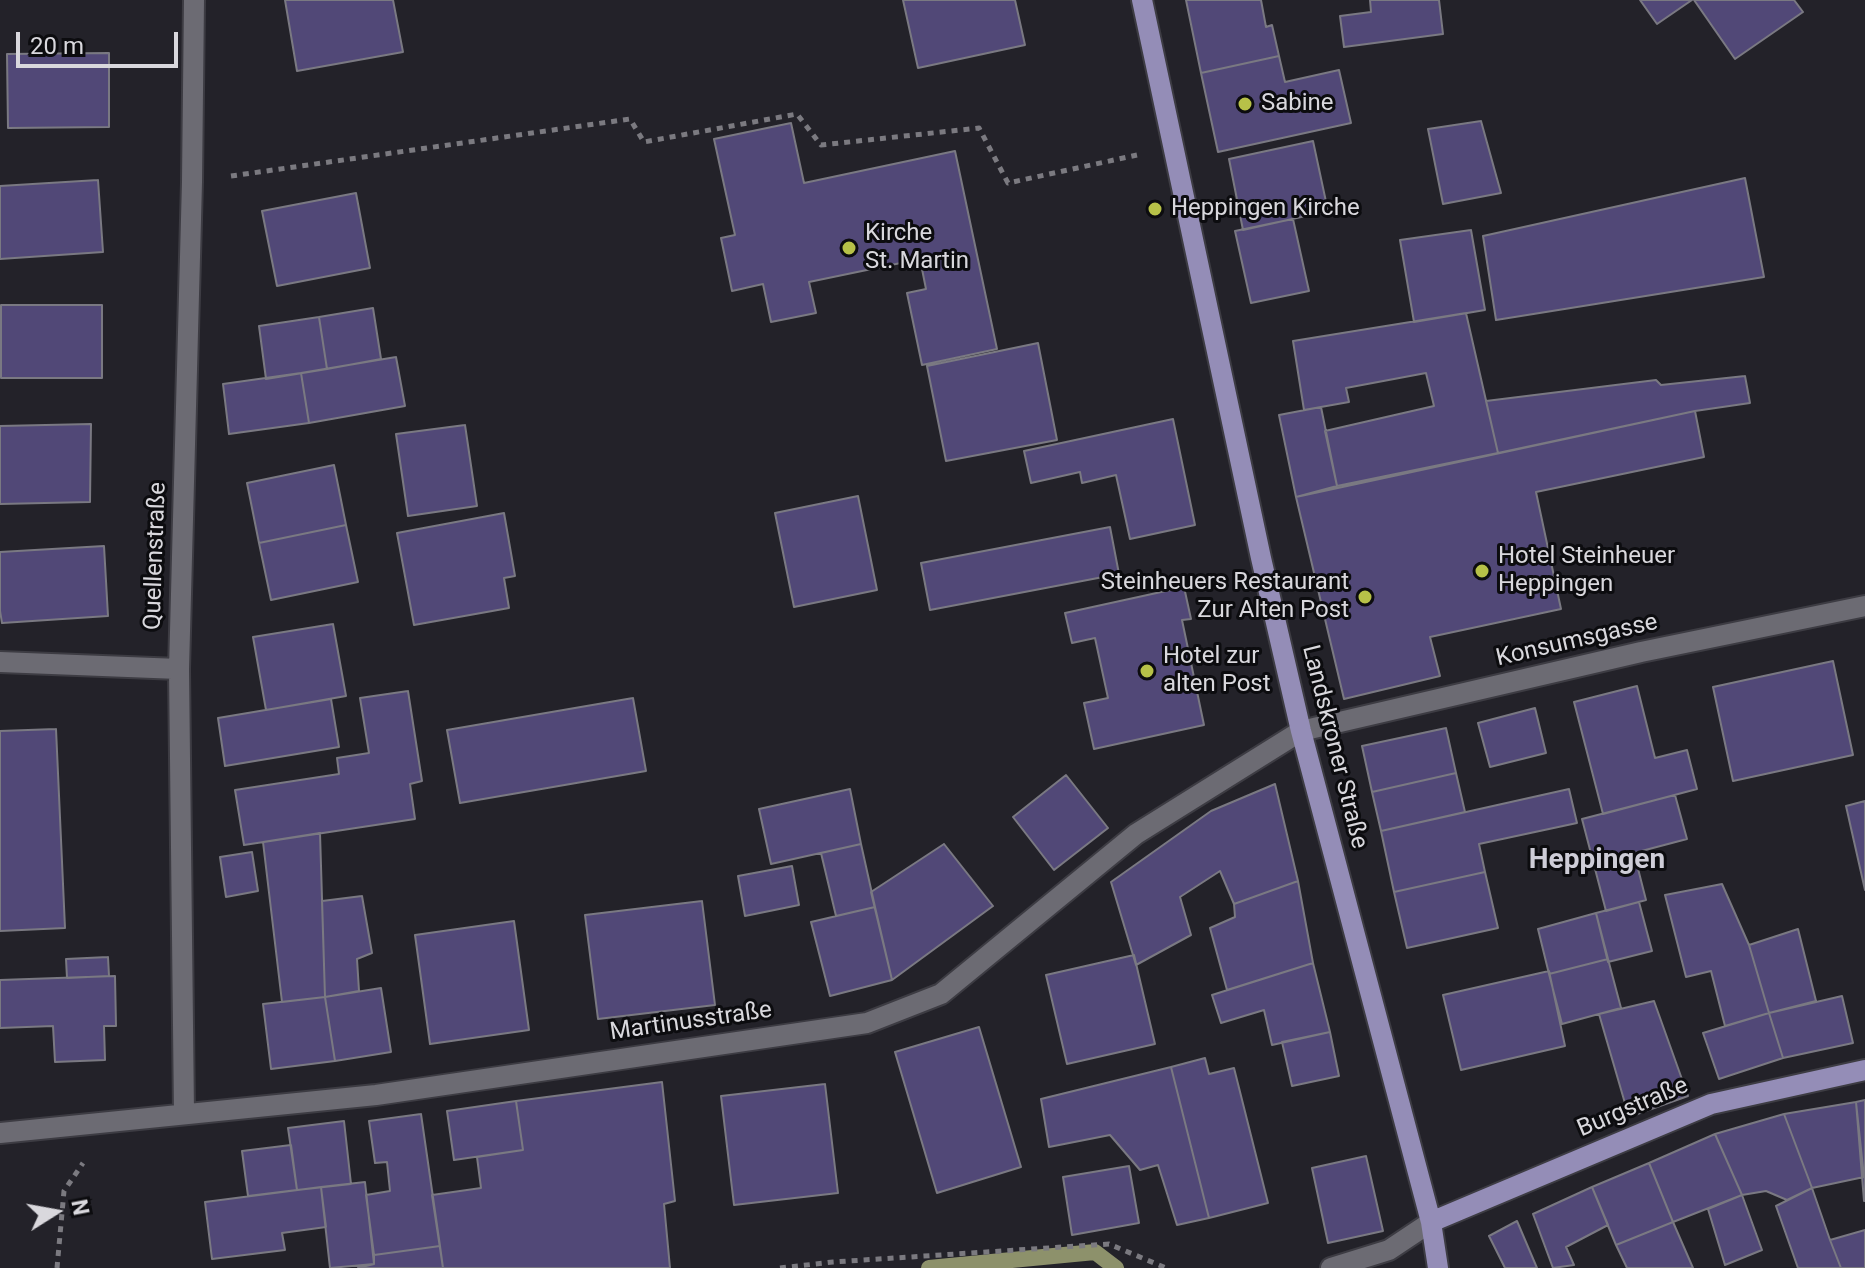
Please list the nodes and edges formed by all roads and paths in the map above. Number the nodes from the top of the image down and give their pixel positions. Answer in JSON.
{"nodes":[{"id":1,"x":194,"y":0,"type":"edge"},
{"id":2,"x":1142,"y":0,"type":"edge"},
{"id":3,"x":1173,"y":147,"type":"junction"},
{"id":4,"x":192,"y":182,"type":"junction"},
{"id":5,"x":1865,"y":606,"type":"edge"},
{"id":6,"x":0,"y":662,"type":"edge"},
{"id":7,"x":179,"y":669,"type":"junction"},
{"id":8,"x":1301,"y":731,"type":"junction"},
{"id":9,"x":1865,"y":1070,"type":"edge"},
{"id":10,"x":184,"y":1114,"type":"junction"},
{"id":11,"x":109,"y":1124,"type":"junction"},
{"id":12,"x":0,"y":1133,"type":"edge"},
{"id":13,"x":1431,"y":1222,"type":"junction"},
{"id":14,"x":57,"y":1268,"type":"edge"},
{"id":15,"x":780,"y":1268,"type":"edge"},
{"id":16,"x":1166,"y":1268,"type":"edge"},
{"id":17,"x":1331,"y":1268,"type":"edge"},
{"id":18,"x":1438,"y":1268,"type":"edge"}],
"edges":[{"from":1,"to":4,"type":"street","name":"Quellenstraße"},
{"from":2,"to":3,"type":"main road","name":"Landskroner Straße"},
{"from":3,"to":4,"type":"path"},
{"from":3,"to":8,"type":"main road","name":"Landskroner Straße"},
{"from":4,"to":7,"type":"street","name":"Quellenstraße"},
{"from":5,"to":8,"type":"street","name":"Konsumsgasse"},
{"from":6,"to":7,"type":"street"},
{"from":7,"to":10,"type":"street","name":"Quellenstraße"},
{"from":8,"to":10,"type":"street","name":"Martinusstraße"},
{"from":8,"to":13,"type":"main road","name":"Landskroner Straße"},
{"from":9,"to":13,"type":"main road","name":"Burgstraße"},
{"from":10,"to":11,"type":"street","name":"Martinusstraße"},
{"from":11,"to":12,"type":"street","name":"Martinusstraße"},
{"from":11,"to":14,"type":"path"},
{"from":13,"to":17,"type":"street"},
{"from":13,"to":18,"type":"main road","name":"Landskroner Straße"},
{"from":15,"to":16,"type":"path"}]}
